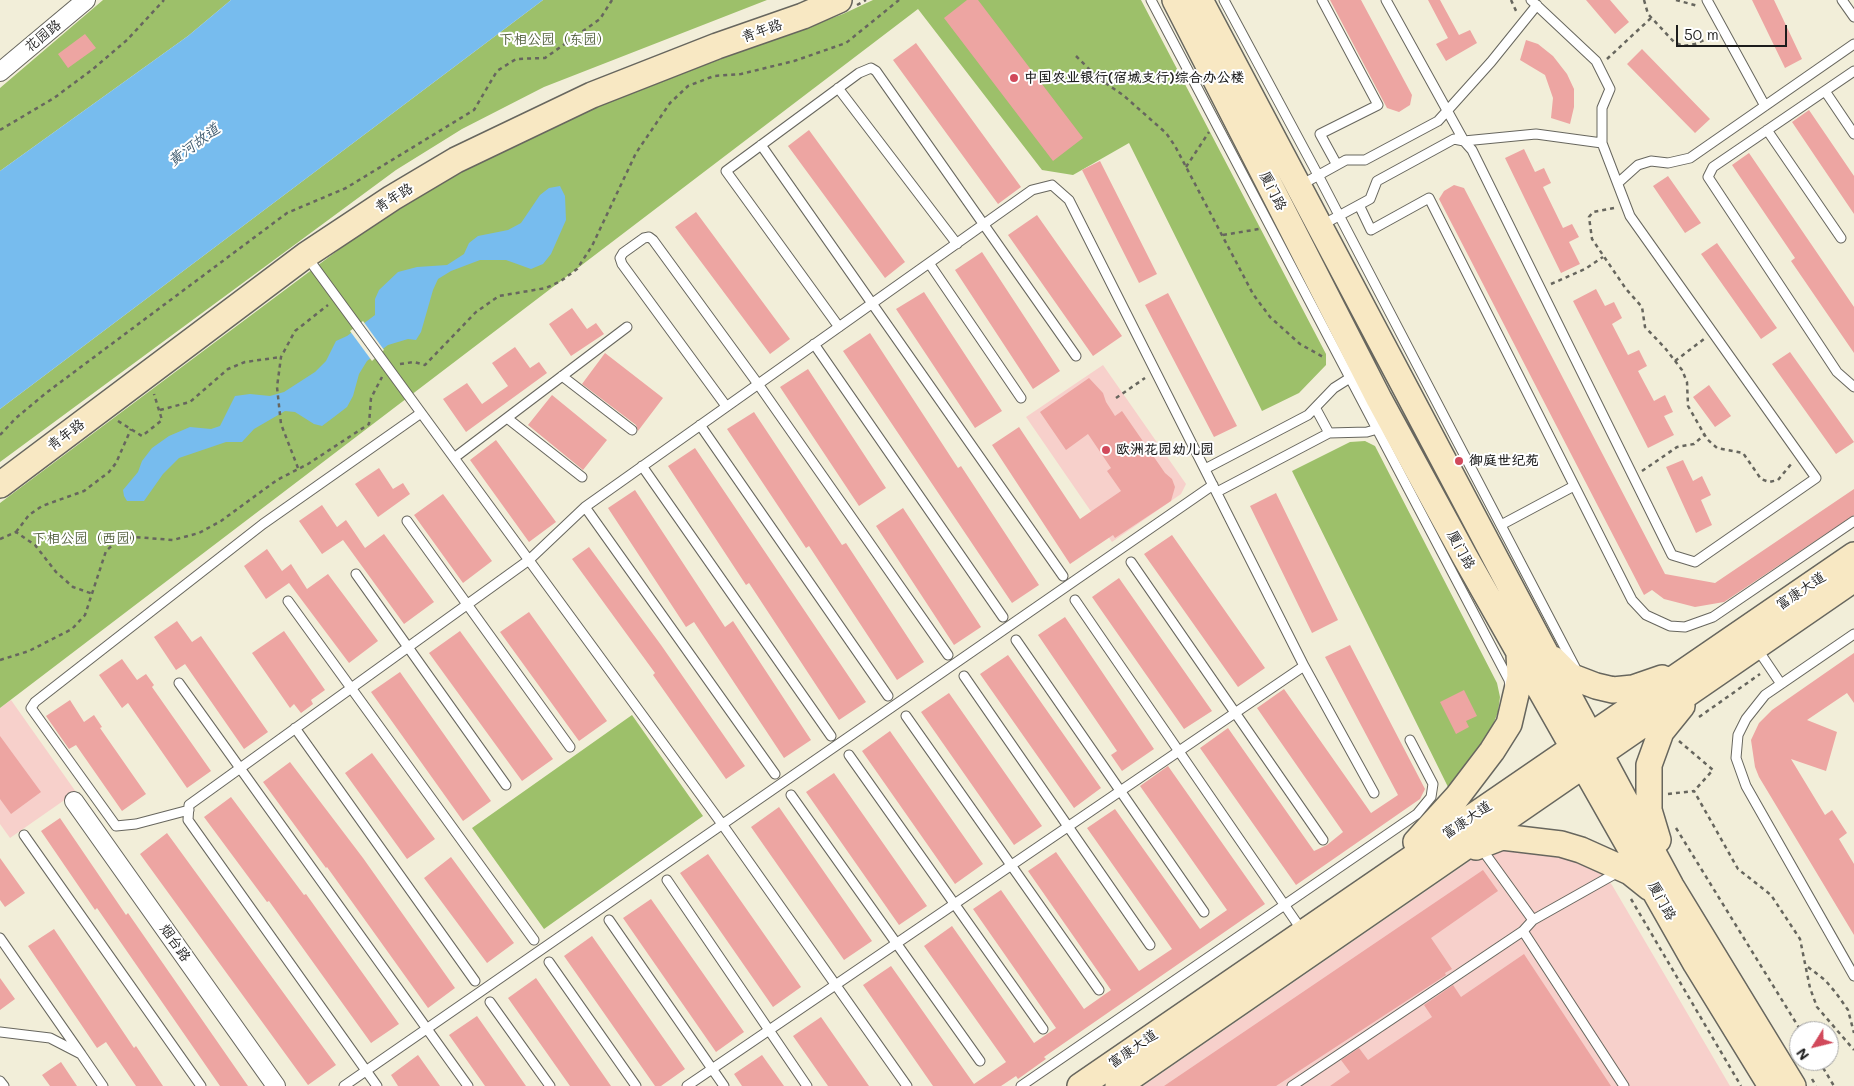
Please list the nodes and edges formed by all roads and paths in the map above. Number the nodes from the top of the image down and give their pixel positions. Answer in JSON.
{"nodes":[{"id":1,"x":86,"y":0,"type":"edge"},
{"id":2,"x":164,"y":0,"type":"edge"},
{"id":3,"x":612,"y":0,"type":"edge"},
{"id":4,"x":802,"y":0,"type":"edge"},
{"id":5,"x":866,"y":0,"type":"edge"},
{"id":6,"x":899,"y":0,"type":"edge"},
{"id":7,"x":1151,"y":0,"type":"edge"},
{"id":8,"x":1175,"y":0,"type":"edge"},
{"id":9,"x":1200,"y":0,"type":"edge"},
{"id":10,"x":1224,"y":0,"type":"edge"},
{"id":11,"x":1322,"y":0,"type":"edge"},
{"id":12,"x":1386,"y":0,"type":"edge"},
{"id":13,"x":1644,"y":0,"type":"edge"},
{"id":14,"x":1676,"y":0,"type":"edge"},
{"id":15,"x":1706,"y":0,"type":"edge"},
{"id":16,"x":1842,"y":0,"type":"edge"},
{"id":17,"x":1534,"y":2,"type":"edge"},
{"id":18,"x":848,"y":3,"type":"edge"},
{"id":19,"x":1712,"y":10,"type":"junction"},
{"id":20,"x":1854,"y":17,"type":"edge"},
{"id":21,"x":1651,"y":18,"type":"junction"},
{"id":22,"x":1723,"y":30,"type":"junction"},
{"id":23,"x":1854,"y":44,"type":"edge"},
{"id":24,"x":1076,"y":56,"type":"dead end"},
{"id":25,"x":1596,"y":61,"type":"junction"},
{"id":26,"x":1854,"y":71,"type":"edge"},
{"id":27,"x":0,"y":72,"type":"edge"},
{"id":28,"x":838,"y":88,"type":"junction"},
{"id":29,"x":1825,"y":91,"type":"junction"},
{"id":30,"x":1765,"y":106,"type":"junction"},
{"id":31,"x":1447,"y":111,"type":"junction"},
{"id":32,"x":1215,"y":122,"type":"junction"},
{"id":33,"x":0,"y":130,"type":"edge"},
{"id":34,"x":1767,"y":130,"type":"junction"},
{"id":35,"x":1854,"y":134,"type":"edge"},
{"id":36,"x":1464,"y":140,"type":"junction"},
{"id":37,"x":1602,"y":143,"type":"junction"},
{"id":38,"x":760,"y":145,"type":"junction"},
{"id":39,"x":1337,"y":165,"type":"junction"},
{"id":40,"x":1186,"y":166,"type":"junction"},
{"id":41,"x":1308,"y":180,"type":"junction"},
{"id":42,"x":1618,"y":183,"type":"junction"},
{"id":43,"x":1626,"y":204,"type":"junction"},
{"id":44,"x":1359,"y":205,"type":"junction"},
{"id":45,"x":1329,"y":221,"type":"junction"},
{"id":46,"x":983,"y":225,"type":"junction"},
{"id":47,"x":1270,"y":226,"type":"junction"},
{"id":48,"x":1223,"y":236,"type":"junction"},
{"id":49,"x":1841,"y":238,"type":"dead end"},
{"id":50,"x":957,"y":244,"type":"junction"},
{"id":51,"x":303,"y":251,"type":"junction"},
{"id":52,"x":1603,"y":257,"type":"junction"},
{"id":53,"x":929,"y":263,"type":"junction"},
{"id":54,"x":1541,"y":288,"type":"junction"},
{"id":55,"x":337,"y":298,"type":"junction"},
{"id":56,"x":873,"y":303,"type":"junction"},
{"id":57,"x":627,"y":327,"type":"dead end"},
{"id":58,"x":839,"y":327,"type":"junction"},
{"id":59,"x":1712,"y":332,"type":"junction"},
{"id":60,"x":814,"y":344,"type":"junction"},
{"id":61,"x":1076,"y":356,"type":"dead end"},
{"id":62,"x":281,"y":357,"type":"junction"},
{"id":63,"x":1675,"y":361,"type":"junction"},
{"id":64,"x":389,"y":369,"type":"junction"},
{"id":65,"x":1155,"y":371,"type":"junction"},
{"id":66,"x":1353,"y":372,"type":"junction"},
{"id":67,"x":562,"y":376,"type":"junction"},
{"id":68,"x":758,"y":384,"type":"junction"},
{"id":69,"x":151,"y":386,"type":"dead end"},
{"id":70,"x":1854,"y":387,"type":"edge"},
{"id":71,"x":1021,"y":398,"type":"dead end"},
{"id":72,"x":1116,"y":398,"type":"dead end"},
{"id":73,"x":726,"y":406,"type":"junction"},
{"id":74,"x":1316,"y":409,"type":"junction"},
{"id":75,"x":160,"y":410,"type":"junction"},
{"id":76,"x":421,"y":413,"type":"junction"},
{"id":77,"x":507,"y":418,"type":"junction"},
{"id":78,"x":1399,"y":419,"type":"junction"},
{"id":79,"x":117,"y":421,"type":"dead end"},
{"id":80,"x":700,"y":425,"type":"junction"},
{"id":81,"x":131,"y":429,"type":"junction"},
{"id":82,"x":632,"y":430,"type":"dead end"},
{"id":83,"x":1329,"y":433,"type":"junction"},
{"id":84,"x":1704,"y":434,"type":"junction"},
{"id":85,"x":0,"y":435,"type":"edge"},
{"id":86,"x":1798,"y":454,"type":"junction"},
{"id":87,"x":454,"y":458,"type":"junction"},
{"id":88,"x":642,"y":466,"type":"junction"},
{"id":89,"x":298,"y":469,"type":"junction"},
{"id":90,"x":1205,"y":469,"type":"junction"},
{"id":91,"x":0,"y":473,"type":"edge"},
{"id":92,"x":582,"y":476,"type":"dead end"},
{"id":93,"x":1634,"y":477,"type":"junction"},
{"id":94,"x":0,"y":485,"type":"edge"},
{"id":95,"x":1574,"y":486,"type":"junction"},
{"id":96,"x":1215,"y":489,"type":"junction"},
{"id":97,"x":585,"y":506,"type":"junction"},
{"id":98,"x":407,"y":521,"type":"dead end"},
{"id":99,"x":1854,"y":521,"type":"edge"},
{"id":100,"x":1500,"y":525,"type":"junction"},
{"id":101,"x":16,"y":532,"type":"junction"},
{"id":102,"x":0,"y":538,"type":"edge"},
{"id":103,"x":1854,"y":555,"type":"edge"},
{"id":104,"x":529,"y":560,"type":"junction"},
{"id":105,"x":1131,"y":562,"type":"dead end"},
{"id":106,"x":356,"y":574,"type":"dead end"},
{"id":107,"x":1063,"y":576,"type":"dead end"},
{"id":108,"x":1854,"y":579,"type":"edge"},
{"id":109,"x":93,"y":594,"type":"junction"},
{"id":110,"x":1075,"y":600,"type":"dead end"},
{"id":111,"x":288,"y":601,"type":"dead end"},
{"id":112,"x":467,"y":604,"type":"junction"},
{"id":113,"x":1003,"y":618,"type":"dead end"},
{"id":114,"x":1854,"y":634,"type":"edge"},
{"id":115,"x":1016,"y":640,"type":"dead end"},
{"id":116,"x":1755,"y":646,"type":"junction"},
{"id":117,"x":408,"y":647,"type":"junction"},
{"id":118,"x":1531,"y":651,"type":"junction"},
{"id":119,"x":948,"y":655,"type":"dead end"},
{"id":120,"x":0,"y":660,"type":"edge"},
{"id":121,"x":1304,"y":666,"type":"junction"},
{"id":122,"x":1770,"y":667,"type":"junction"},
{"id":123,"x":1699,"y":673,"type":"junction"},
{"id":124,"x":964,"y":676,"type":"dead end"},
{"id":125,"x":179,"y":682,"type":"dead end"},
{"id":126,"x":1584,"y":682,"type":"junction"},
{"id":127,"x":1781,"y":684,"type":"junction"},
{"id":128,"x":352,"y":688,"type":"junction"},
{"id":129,"x":888,"y":696,"type":"dead end"},
{"id":130,"x":1514,"y":708,"type":"junction"},
{"id":131,"x":1235,"y":712,"type":"junction"},
{"id":132,"x":906,"y":716,"type":"dead end"},
{"id":133,"x":1693,"y":721,"type":"dead end"},
{"id":134,"x":295,"y":728,"type":"junction"},
{"id":135,"x":831,"y":736,"type":"dead end"},
{"id":136,"x":1410,"y":740,"type":"dead end"},
{"id":137,"x":1673,"y":745,"type":"dead end"},
{"id":138,"x":570,"y":747,"type":"dead end"},
{"id":139,"x":1179,"y":751,"type":"junction"},
{"id":140,"x":1586,"y":751,"type":"junction"},
{"id":141,"x":849,"y":755,"type":"dead end"},
{"id":142,"x":240,"y":768,"type":"junction"},
{"id":143,"x":775,"y":774,"type":"dead end"},
{"id":144,"x":506,"y":785,"type":"dead end"},
{"id":145,"x":1664,"y":787,"type":"dead end"},
{"id":146,"x":1121,"y":791,"type":"junction"},
{"id":147,"x":1694,"y":791,"type":"junction"},
{"id":148,"x":1374,"y":792,"type":"dead end"},
{"id":149,"x":792,"y":795,"type":"dead end"},
{"id":150,"x":74,"y":801,"type":"dead end"},
{"id":151,"x":189,"y":810,"type":"junction"},
{"id":152,"x":722,"y":824,"type":"junction"},
{"id":153,"x":1674,"y":824,"type":"dead end"},
{"id":154,"x":1068,"y":826,"type":"junction"},
{"id":155,"x":24,"y":835,"type":"dead end"},
{"id":156,"x":1323,"y":840,"type":"dead end"},
{"id":157,"x":1479,"y":846,"type":"junction"},
{"id":158,"x":1011,"y":865,"type":"junction"},
{"id":159,"x":1624,"y":869,"type":"junction"},
{"id":160,"x":667,"y":880,"type":"dead end"},
{"id":161,"x":1387,"y":887,"type":"junction"},
{"id":162,"x":1665,"y":891,"type":"junction"},
{"id":163,"x":1631,"y":899,"type":"dead end"},
{"id":164,"x":954,"y":904,"type":"junction"},
{"id":165,"x":1285,"y":905,"type":"junction"},
{"id":166,"x":1204,"y":912,"type":"dead end"},
{"id":167,"x":609,"y":920,"type":"dead end"},
{"id":168,"x":1533,"y":920,"type":"junction"},
{"id":169,"x":1523,"y":931,"type":"junction"},
{"id":170,"x":1303,"y":932,"type":"junction"},
{"id":171,"x":0,"y":938,"type":"edge"},
{"id":172,"x":534,"y":940,"type":"dead end"},
{"id":173,"x":896,"y":943,"type":"junction"},
{"id":174,"x":1150,"y":945,"type":"dead end"},
{"id":175,"x":549,"y":962,"type":"dead end"},
{"id":176,"x":1808,"y":967,"type":"junction"},
{"id":177,"x":1854,"y":976,"type":"edge"},
{"id":178,"x":475,"y":980,"type":"dead end"},
{"id":179,"x":834,"y":985,"type":"junction"},
{"id":180,"x":1099,"y":990,"type":"dead end"},
{"id":181,"x":490,"y":1002,"type":"dead end"},
{"id":182,"x":1795,"y":1021,"type":"edge"},
{"id":183,"x":427,"y":1028,"type":"junction"},
{"id":184,"x":1043,"y":1029,"type":"dead end"},
{"id":185,"x":769,"y":1030,"type":"junction"},
{"id":186,"x":0,"y":1032,"type":"edge"},
{"id":187,"x":1854,"y":1033,"type":"edge"},
{"id":188,"x":1854,"y":1050,"type":"edge"},
{"id":189,"x":81,"y":1054,"type":"junction"},
{"id":190,"x":980,"y":1061,"type":"dead end"},
{"id":191,"x":712,"y":1069,"type":"junction"},
{"id":192,"x":366,"y":1070,"type":"junction"},
{"id":193,"x":1825,"y":1071,"type":"edge"},
{"id":194,"x":0,"y":1081,"type":"edge"},
{"id":195,"x":4,"y":1086,"type":"edge"},
{"id":196,"x":103,"y":1086,"type":"edge"},
{"id":197,"x":201,"y":1086,"type":"edge"},
{"id":198,"x":276,"y":1086,"type":"edge"},
{"id":199,"x":344,"y":1086,"type":"edge"},
{"id":200,"x":377,"y":1086,"type":"edge"},
{"id":201,"x":468,"y":1086,"type":"edge"},
{"id":202,"x":550,"y":1086,"type":"edge"},
{"id":203,"x":636,"y":1086,"type":"edge"},
{"id":204,"x":687,"y":1086,"type":"edge"},
{"id":205,"x":724,"y":1086,"type":"edge"},
{"id":206,"x":807,"y":1086,"type":"edge"},
{"id":207,"x":907,"y":1086,"type":"edge"},
{"id":208,"x":1021,"y":1086,"type":"edge"},
{"id":209,"x":1080,"y":1086,"type":"edge"},
{"id":210,"x":1118,"y":1086,"type":"edge"},
{"id":211,"x":1292,"y":1086,"type":"edge"},
{"id":212,"x":1624,"y":1086,"type":"edge"},
{"id":213,"x":1741,"y":1086,"type":"edge"},
{"id":214,"x":1771,"y":1086,"type":"edge"},
{"id":215,"x":1793,"y":1086,"type":"edge"},
{"id":216,"x":1834,"y":1086,"type":"edge"}],
"edges":[{"from":1,"to":27,"type":"street","name":"花园路"},
{"from":2,"to":33,"type":"path"},
{"from":3,"to":85,"type":"path"},
{"from":4,"to":51,"type":"street","name":"青年路"},
{"from":5,"to":18,"type":"path"},
{"from":6,"to":64,"type":"path"},
{"from":7,"to":32,"type":"lane"},
{"from":8,"to":66,"type":"street","name":"厦门路"},
{"from":9,"to":41,"type":"street","name":"厦门路"},
{"from":10,"to":41,"type":"lane"},
{"from":11,"to":39,"type":"lane"},
{"from":12,"to":31,"type":"lane"},
{"from":13,"to":21,"type":"path"},
{"from":14,"to":19,"type":"path"},
{"from":15,"to":19,"type":"lane"},
{"from":16,"to":20,"type":"lane"},
{"from":17,"to":25,"type":"lane"},
{"from":17,"to":31,"type":"lane"},
{"from":18,"to":51,"type":"street","name":"青年路"},
{"from":19,"to":22,"type":"lane"},
{"from":21,"to":22,"type":"path"},
{"from":21,"to":25,"type":"path"},
{"from":22,"to":30,"type":"lane"},
{"from":23,"to":30,"type":"lane"},
{"from":24,"to":40,"type":"path"},
{"from":25,"to":37,"type":"lane"},
{"from":26,"to":29,"type":"lane"},
{"from":28,"to":38,"type":"lane"},
{"from":28,"to":46,"type":"lane"},
{"from":28,"to":50,"type":"lane"},
{"from":29,"to":34,"type":"lane"},
{"from":29,"to":35,"type":"lane"},
{"from":30,"to":42,"type":"lane"},
{"from":31,"to":36,"type":"lane"},
{"from":31,"to":39,"type":"lane"},
{"from":32,"to":40,"type":"path"},
{"from":32,"to":47,"type":"lane"},
{"from":34,"to":49,"type":"lane"},
{"from":34,"to":70,"type":"lane"},
{"from":36,"to":37,"type":"lane"},
{"from":36,"to":44,"type":"lane"},
{"from":36,"to":54,"type":"lane"},
{"from":37,"to":42,"type":"lane"},
{"from":38,"to":56,"type":"lane"},
{"from":38,"to":58,"type":"lane"},
{"from":39,"to":41,"type":"lane"},
{"from":40,"to":48,"type":"path"},
{"from":41,"to":45,"type":"street","name":"厦门路"},
{"from":42,"to":43,"type":"lane"},
{"from":43,"to":52,"type":"path"},
{"from":43,"to":59,"type":"lane"},
{"from":44,"to":45,"type":"lane"},
{"from":44,"to":95,"type":"lane"},
{"from":45,"to":78,"type":"street","name":"厦门路"},
{"from":45,"to":100,"type":"lane"},
{"from":46,"to":50,"type":"lane"},
{"from":46,"to":61,"type":"lane"},
{"from":46,"to":65,"type":"lane"},
{"from":47,"to":48,"type":"path"},
{"from":47,"to":66,"type":"lane"},
{"from":48,"to":66,"type":"path"},
{"from":50,"to":53,"type":"lane"},
{"from":51,"to":55,"type":"lane"},
{"from":51,"to":91,"type":"street","name":"青年路"},
{"from":51,"to":94,"type":"street","name":"青年路"},
{"from":52,"to":54,"type":"path"},
{"from":52,"to":63,"type":"path"},
{"from":53,"to":56,"type":"lane"},
{"from":53,"to":71,"type":"lane"},
{"from":54,"to":93,"type":"lane"},
{"from":55,"to":62,"type":"path"},
{"from":55,"to":64,"type":"lane"},
{"from":56,"to":58,"type":"lane"},
{"from":56,"to":107,"type":"lane"},
{"from":57,"to":67,"type":"lane"},
{"from":58,"to":60,"type":"lane"},
{"from":59,"to":63,"type":"path"},
{"from":59,"to":86,"type":"lane"},
{"from":60,"to":68,"type":"lane"},
{"from":60,"to":113,"type":"lane"},
{"from":62,"to":75,"type":"path"},
{"from":62,"to":89,"type":"path"},
{"from":63,"to":84,"type":"path"},
{"from":64,"to":76,"type":"lane"},
{"from":64,"to":89,"type":"path"},
{"from":65,"to":72,"type":"path"},
{"from":65,"to":90,"type":"lane"},
{"from":66,"to":74,"type":"lane"},
{"from":66,"to":78,"type":"street","name":"厦门路"},
{"from":67,"to":77,"type":"lane"},
{"from":67,"to":82,"type":"lane"},
{"from":68,"to":73,"type":"lane"},
{"from":68,"to":73,"type":"lane"},
{"from":68,"to":119,"type":"lane"},
{"from":69,"to":75,"type":"path"},
{"from":73,"to":80,"type":"lane"},
{"from":74,"to":83,"type":"lane"},
{"from":74,"to":90,"type":"lane"},
{"from":75,"to":81,"type":"path"},
{"from":76,"to":87,"type":"lane"},
{"from":76,"to":151,"type":"lane"},
{"from":77,"to":87,"type":"lane"},
{"from":77,"to":92,"type":"lane"},
{"from":78,"to":83,"type":"lane"},
{"from":78,"to":118,"type":"street","name":"厦门路"},
{"from":78,"to":130,"type":"lane"},
{"from":79,"to":81,"type":"path"},
{"from":80,"to":88,"type":"lane"},
{"from":80,"to":129,"type":"lane"},
{"from":81,"to":101,"type":"path"},
{"from":83,"to":96,"type":"lane"},
{"from":84,"to":86,"type":"path"},
{"from":84,"to":93,"type":"path"},
{"from":86,"to":93,"type":"lane"},
{"from":87,"to":104,"type":"lane"},
{"from":88,"to":97,"type":"lane"},
{"from":88,"to":135,"type":"lane"},
{"from":89,"to":109,"type":"path"},
{"from":90,"to":96,"type":"lane"},
{"from":95,"to":99,"type":"lane"},
{"from":95,"to":100,"type":"lane"},
{"from":96,"to":121,"type":"lane"},
{"from":96,"to":152,"type":"lane"},
{"from":97,"to":104,"type":"lane"},
{"from":97,"to":143,"type":"lane"},
{"from":98,"to":112,"type":"lane"},
{"from":100,"to":126,"type":"lane"},
{"from":101,"to":102,"type":"path"},
{"from":101,"to":109,"type":"path"},
{"from":103,"to":123,"type":"street","name":"富康大道"},
{"from":104,"to":112,"type":"lane"},
{"from":104,"to":152,"type":"lane"},
{"from":105,"to":131,"type":"lane"},
{"from":106,"to":117,"type":"lane"},
{"from":108,"to":116,"type":"street","name":"富康大道"},
{"from":109,"to":120,"type":"path"},
{"from":110,"to":139,"type":"lane"},
{"from":111,"to":128,"type":"lane"},
{"from":112,"to":117,"type":"lane"},
{"from":112,"to":138,"type":"lane"},
{"from":114,"to":127,"type":"lane"},
{"from":115,"to":146,"type":"lane"},
{"from":116,"to":122,"type":"lane"},
{"from":116,"to":123,"type":"street","name":"富康大道"},
{"from":117,"to":128,"type":"lane"},
{"from":117,"to":144,"type":"lane"},
{"from":118,"to":126,"type":"street"},
{"from":118,"to":130,"type":"street"},
{"from":118,"to":140,"type":"street","name":"厦门路"},
{"from":121,"to":131,"type":"lane"},
{"from":121,"to":148,"type":"lane"},
{"from":122,"to":127,"type":"lane"},
{"from":122,"to":133,"type":"path"},
{"from":123,"to":126,"type":"street"},
{"from":123,"to":140,"type":"street","name":"富康大道"},
{"from":123,"to":162,"type":"street"},
{"from":124,"to":154,"type":"lane"},
{"from":125,"to":142,"type":"lane"},
{"from":127,"to":177,"type":"lane"},
{"from":128,"to":134,"type":"lane"},
{"from":128,"to":172,"type":"lane"},
{"from":130,"to":161,"type":"street"},
{"from":131,"to":139,"type":"lane"},
{"from":131,"to":156,"type":"lane"},
{"from":132,"to":158,"type":"lane"},
{"from":134,"to":142,"type":"lane"},
{"from":134,"to":178,"type":"lane"},
{"from":136,"to":165,"type":"lane"},
{"from":137,"to":147,"type":"path"},
{"from":139,"to":146,"type":"lane"},
{"from":139,"to":165,"type":"lane"},
{"from":140,"to":161,"type":"street","name":"富康大道"},
{"from":140,"to":162,"type":"street","name":"厦门路"},
{"from":141,"to":164,"type":"lane"},
{"from":142,"to":151,"type":"lane"},
{"from":142,"to":183,"type":"lane"},
{"from":145,"to":147,"type":"path"},
{"from":146,"to":154,"type":"lane"},
{"from":146,"to":166,"type":"lane"},
{"from":147,"to":176,"type":"path"},
{"from":149,"to":173,"type":"lane"},
{"from":150,"to":198,"type":"street","name":"烟台路"},
{"from":151,"to":192,"type":"lane"},
{"from":152,"to":179,"type":"lane"},
{"from":152,"to":183,"type":"lane"},
{"from":153,"to":182,"type":"path"},
{"from":154,"to":158,"type":"lane"},
{"from":154,"to":174,"type":"lane"},
{"from":155,"to":197,"type":"lane"},
{"from":157,"to":159,"type":"street"},
{"from":157,"to":161,"type":"street"},
{"from":157,"to":168,"type":"lane"},
{"from":158,"to":164,"type":"lane"},
{"from":158,"to":180,"type":"lane"},
{"from":159,"to":162,"type":"street"},
{"from":159,"to":168,"type":"lane"},
{"from":160,"to":185,"type":"lane"},
{"from":161,"to":170,"type":"street","name":"富康大道"},
{"from":161,"to":210,"type":"street","name":"富康大道"},
{"from":162,"to":214,"type":"street","name":"厦门路"},
{"from":162,"to":215,"type":"street","name":"厦门路"},
{"from":163,"to":213,"type":"path"},
{"from":164,"to":173,"type":"lane"},
{"from":164,"to":184,"type":"lane"},
{"from":165,"to":170,"type":"lane"},
{"from":165,"to":208,"type":"lane"},
{"from":167,"to":191,"type":"lane"},
{"from":168,"to":169,"type":"lane"},
{"from":169,"to":211,"type":"lane"},
{"from":169,"to":212,"type":"lane"},
{"from":170,"to":209,"type":"street","name":"富康大道"},
{"from":171,"to":189,"type":"lane"},
{"from":173,"to":179,"type":"lane"},
{"from":173,"to":190,"type":"lane"},
{"from":175,"to":203,"type":"lane"},
{"from":176,"to":187,"type":"path"},
{"from":176,"to":188,"type":"path"},
{"from":179,"to":185,"type":"lane"},
{"from":179,"to":207,"type":"lane"},
{"from":181,"to":202,"type":"lane"},
{"from":183,"to":192,"type":"lane"},
{"from":183,"to":201,"type":"lane"},
{"from":185,"to":191,"type":"lane"},
{"from":185,"to":206,"type":"lane"},
{"from":186,"to":189,"type":"lane"},
{"from":189,"to":196,"type":"lane"},
{"from":191,"to":204,"type":"lane"},
{"from":191,"to":205,"type":"lane"},
{"from":192,"to":199,"type":"lane"},
{"from":192,"to":200,"type":"lane"},
{"from":193,"to":216,"type":"path"},
{"from":194,"to":195,"type":"lane"}]}
